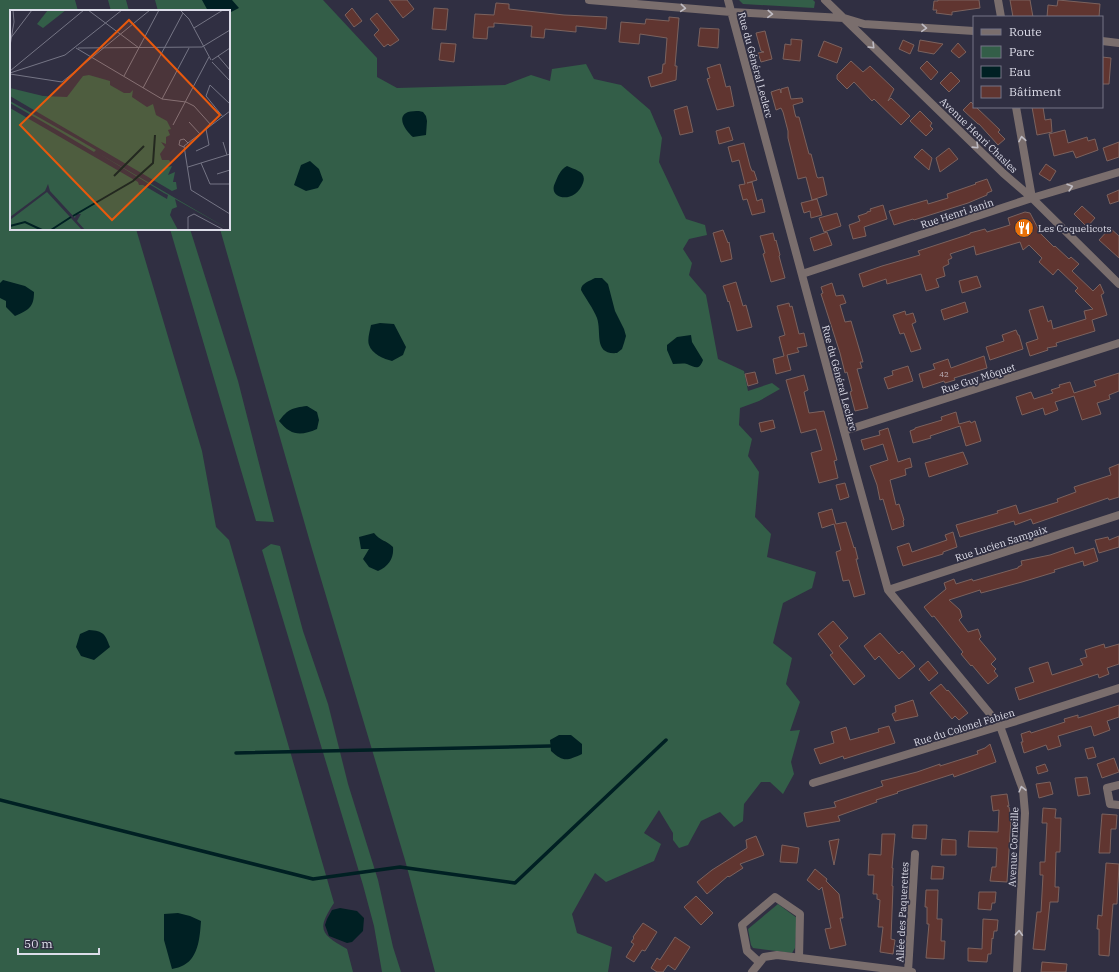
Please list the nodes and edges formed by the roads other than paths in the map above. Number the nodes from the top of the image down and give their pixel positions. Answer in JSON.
{"nodes":[{"id":1,"x":589,"y":0,"type":"edge"},
{"id":2,"x":728,"y":0,"type":"edge"},
{"id":3,"x":825,"y":0,"type":"edge"},
{"id":4,"x":998,"y":0,"type":"edge"},
{"id":5,"x":731,"y":12,"type":"junction"},
{"id":6,"x":1001,"y":16,"type":"edge"},
{"id":7,"x":844,"y":18,"type":"junction"},
{"id":8,"x":973,"y":31,"type":"edge"},
{"id":9,"x":1103,"y":42,"type":"edge"},
{"id":10,"x":1119,"y":43,"type":"edge"},
{"id":11,"x":1016,"y":108,"type":"edge"},
{"id":12,"x":1119,"y":172,"type":"edge"},
{"id":13,"x":1032,"y":198,"type":"junction"},
{"id":14,"x":802,"y":274,"type":"junction"},
{"id":15,"x":1119,"y":284,"type":"edge"},
{"id":16,"x":1119,"y":343,"type":"edge"},
{"id":17,"x":844,"y":432,"type":"junction"},
{"id":18,"x":1119,"y":515,"type":"edge"},
{"id":19,"x":888,"y":590,"type":"junction"},
{"id":20,"x":1119,"y":688,"type":"edge"},
{"id":21,"x":1000,"y":726,"type":"junction"},
{"id":22,"x":813,"y":783,"type":"dead end"},
{"id":23,"x":1119,"y":785,"type":"edge"},
{"id":24,"x":1119,"y":805,"type":"edge"},
{"id":25,"x":915,"y":854,"type":"dead end"},
{"id":26,"x":799,"y":958,"type":"junction"},
{"id":27,"x":759,"y":962,"type":"junction"},
{"id":28,"x":752,"y":972,"type":"edge"},
{"id":29,"x":908,"y":972,"type":"edge"},
{"id":30,"x":912,"y":972,"type":"edge"},
{"id":31,"x":1018,"y":972,"type":"edge"}],
"edges":[{"from":1,"to":5,"type":"street","one_way":true},
{"from":2,"to":5,"type":"street","name":"Rue du Général Leclerc"},
{"from":3,"to":7,"type":"street","name":"Avenue Henri Chasles"},
{"from":4,"to":6,"type":"street"},
{"from":5,"to":7,"type":"street","one_way":true},
{"from":5,"to":14,"type":"street","name":"Rue du Général Leclerc"},
{"from":7,"to":8,"type":"street","one_way":true},
{"from":7,"to":13,"type":"street","name":"Avenue Henri Chasles","one_way":true},
{"from":9,"to":10,"type":"street"},
{"from":13,"to":11,"type":"street","one_way":true},
{"from":13,"to":12,"type":"street","name":"Rue Henri Janin","one_way":true},
{"from":13,"to":14,"type":"street","name":"Rue Henri Janin"},
{"from":13,"to":15,"type":"street","name":"Avenue Henri Chasles"},
{"from":14,"to":17,"type":"street","name":"Rue du Général Leclerc"},
{"from":16,"to":17,"type":"street","name":"Rue Guy Môquet"},
{"from":17,"to":19,"type":"street","name":"Rue du Général Leclerc"},
{"from":18,"to":19,"type":"street","name":"Rue Lucien Sampaix"},
{"from":19,"to":21,"type":"street","name":"Rue du Général Leclerc"},
{"from":20,"to":21,"type":"street","name":"Rue du Colonel Fabien"},
{"from":21,"to":22,"type":"street","name":"Rue du Colonel Fabien"},
{"from":31,"to":21,"type":"street","name":"Avenue Corneille","one_way":true},
{"from":23,"to":24,"type":"street"},
{"from":25,"to":29,"type":"street","name":"Allée des Paquerettes"},
{"from":26,"to":27,"type":"street"},
{"from":26,"to":27,"type":"street"},
{"from":26,"to":29,"type":"street"},
{"from":27,"to":28,"type":"street"},
{"from":29,"to":30,"type":"street"}]}
